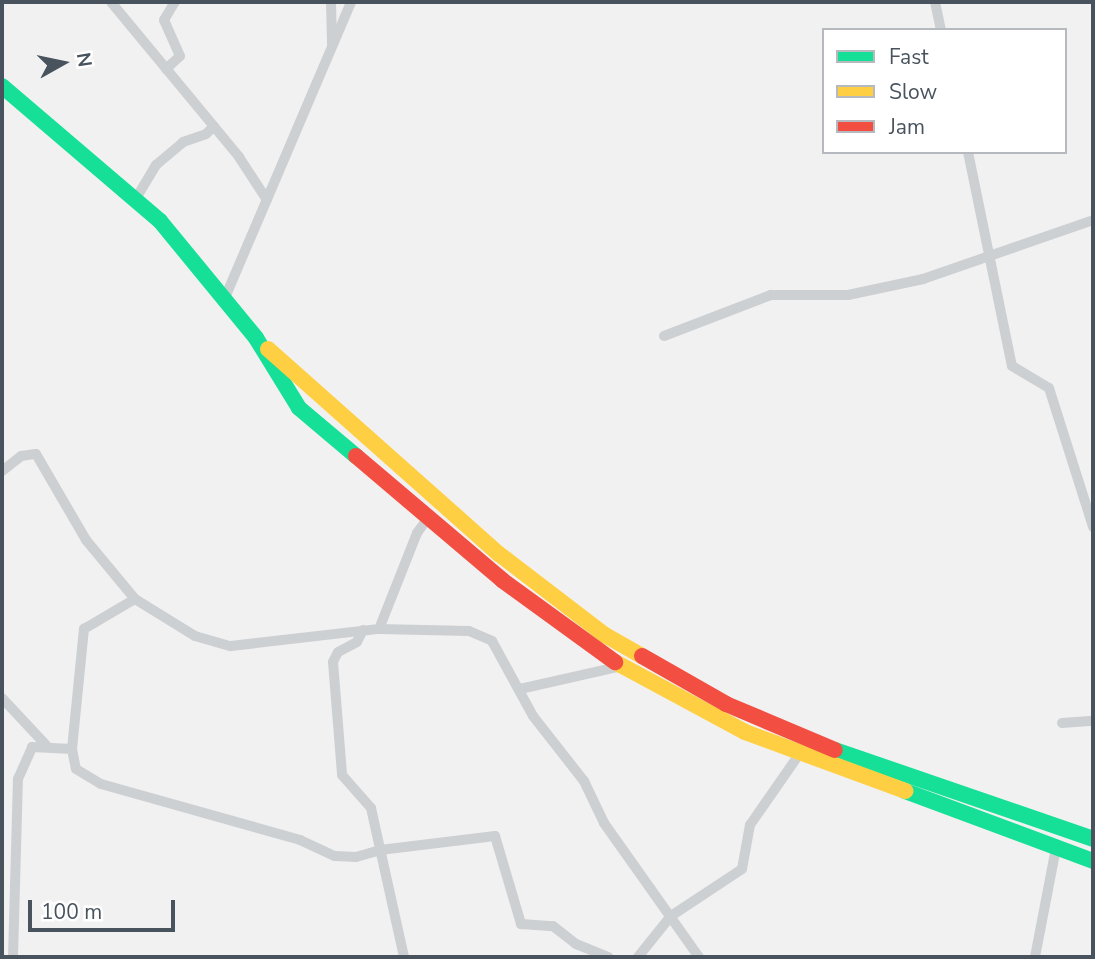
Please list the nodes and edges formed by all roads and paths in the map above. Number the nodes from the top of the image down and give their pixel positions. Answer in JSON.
{"nodes":[{"id":1,"x":111,"y":2,"type":"edge"},
{"id":2,"x":175,"y":2,"type":"edge"},
{"id":3,"x":331,"y":2,"type":"edge"},
{"id":4,"x":351,"y":2,"type":"edge"},
{"id":5,"x":935,"y":2,"type":"edge"},
{"id":6,"x":941,"y":28,"type":"edge"},
{"id":7,"x":332,"y":45,"type":"junction"},
{"id":8,"x":166,"y":69,"type":"junction"},
{"id":9,"x":2,"y":86,"type":"edge"},
{"id":10,"x":214,"y":126,"type":"junction"},
{"id":11,"x":968,"y":154,"type":"edge"},
{"id":12,"x":135,"y":200,"type":"junction"},
{"id":13,"x":267,"y":200,"type":"junction"},
{"id":14,"x":1093,"y":220,"type":"edge"},
{"id":15,"x":988,"y":258,"type":"junction"},
{"id":16,"x":224,"y":300,"type":"junction"},
{"id":17,"x":664,"y":336,"type":"dead end"},
{"id":18,"x":256,"y":338,"type":"junction"},
{"id":19,"x":2,"y":471,"type":"edge"},
{"id":20,"x":428,"y":518,"type":"junction"},
{"id":21,"x":1093,"y":527,"type":"edge"},
{"id":22,"x":135,"y":599,"type":"junction"},
{"id":23,"x":379,"y":629,"type":"junction"},
{"id":24,"x":363,"y":630,"type":"junction"},
{"id":25,"x":622,"y":666,"type":"junction"},
{"id":26,"x":520,"y":689,"type":"junction"},
{"id":27,"x":2,"y":698,"type":"edge"},
{"id":28,"x":1093,"y":721,"type":"edge"},
{"id":29,"x":1062,"y":723,"type":"dead end"},
{"id":30,"x":46,"y":745,"type":"junction"},
{"id":31,"x":72,"y":749,"type":"junction"},
{"id":32,"x":800,"y":753,"type":"junction"},
{"id":33,"x":1047,"y":822,"type":"junction"},
{"id":34,"x":1093,"y":839,"type":"edge"},
{"id":35,"x":1048,"y":845,"type":"junction"},
{"id":36,"x":380,"y":850,"type":"junction"},
{"id":37,"x":1093,"y":861,"type":"edge"},
{"id":38,"x":671,"y":916,"type":"junction"},
{"id":39,"x":13,"y":957,"type":"edge"},
{"id":40,"x":404,"y":957,"type":"edge"},
{"id":41,"x":608,"y":957,"type":"edge"},
{"id":42,"x":638,"y":957,"type":"edge"},
{"id":43,"x":699,"y":957,"type":"edge"},
{"id":44,"x":1035,"y":957,"type":"edge"}],
"edges":[{"from":1,"to":8,"type":"street"},
{"from":2,"to":8,"type":"street"},
{"from":3,"to":7,"type":"street"},
{"from":4,"to":7,"type":"street"},
{"from":5,"to":6,"type":"street"},
{"from":7,"to":13,"type":"street"},
{"from":8,"to":10,"type":"street"},
{"from":9,"to":12,"type":"main road"},
{"from":10,"to":12,"type":"street"},
{"from":10,"to":13,"type":"street"},
{"from":11,"to":15,"type":"street"},
{"from":12,"to":16,"type":"main road"},
{"from":13,"to":16,"type":"street"},
{"from":14,"to":15,"type":"street"},
{"from":15,"to":17,"type":"street"},
{"from":15,"to":21,"type":"street"},
{"from":16,"to":18,"type":"main road"},
{"from":18,"to":20,"type":"main road"},
{"from":18,"to":33,"type":"main road"},
{"from":19,"to":22,"type":"street"},
{"from":20,"to":23,"type":"street"},
{"from":20,"to":25,"type":"main road"},
{"from":22,"to":24,"type":"street"},
{"from":22,"to":31,"type":"street"},
{"from":23,"to":24,"type":"street"},
{"from":23,"to":26,"type":"street"},
{"from":24,"to":36,"type":"street"},
{"from":25,"to":26,"type":"street"},
{"from":25,"to":32,"type":"main road"},
{"from":26,"to":38,"type":"street"},
{"from":27,"to":30,"type":"street"},
{"from":28,"to":29,"type":"street"},
{"from":30,"to":31,"type":"street"},
{"from":30,"to":39,"type":"street"},
{"from":31,"to":36,"type":"street"},
{"from":32,"to":35,"type":"main road"},
{"from":32,"to":38,"type":"street"},
{"from":33,"to":34,"type":"main road"},
{"from":33,"to":35,"type":"main road"},
{"from":35,"to":37,"type":"main road"},
{"from":35,"to":44,"type":"street"},
{"from":36,"to":40,"type":"street"},
{"from":36,"to":41,"type":"street"},
{"from":38,"to":42,"type":"street"},
{"from":38,"to":43,"type":"street"}]}
